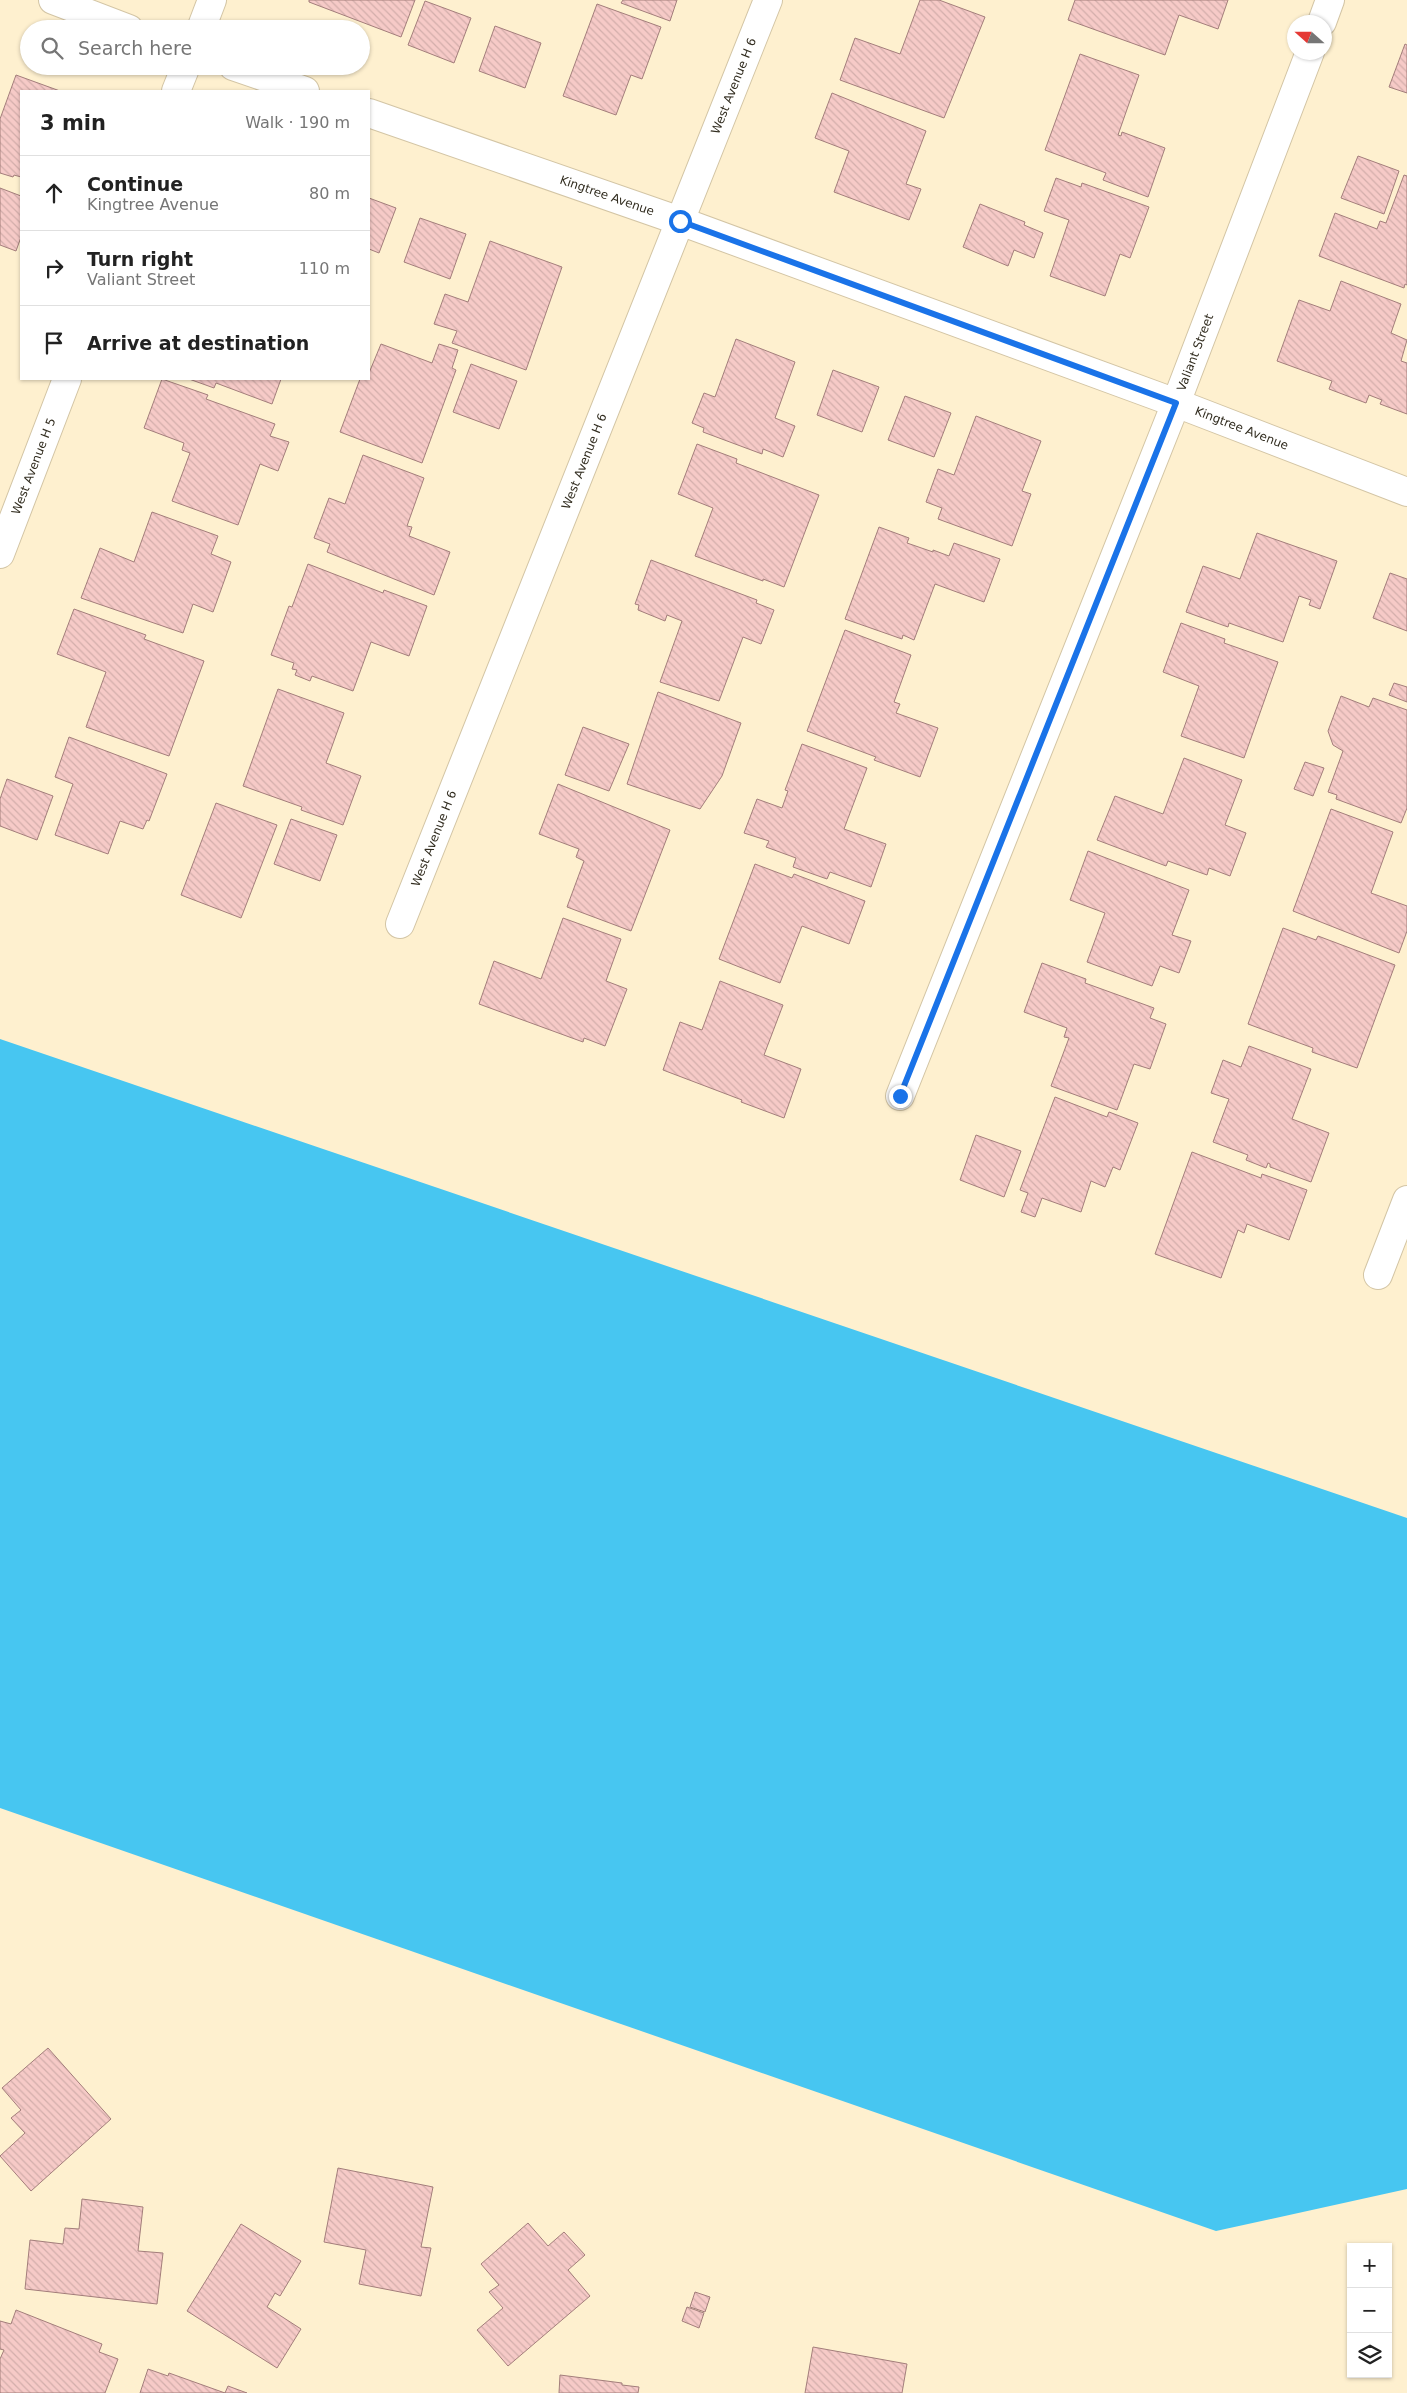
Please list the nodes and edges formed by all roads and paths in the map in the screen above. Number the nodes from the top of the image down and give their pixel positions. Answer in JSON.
{"nodes":[{"id":1,"x":53,"y":0,"type":"edge"},
{"id":2,"x":212,"y":0,"type":"edge"},
{"id":3,"x":768,"y":0,"type":"edge"},
{"id":4,"x":1330,"y":0,"type":"edge"},
{"id":5,"x":1325,"y":15,"type":"edge"},
{"id":6,"x":105,"y":20,"type":"edge"},
{"id":7,"x":204,"y":20,"type":"edge"},
{"id":8,"x":1307,"y":60,"type":"edge"},
{"id":9,"x":182,"y":75,"type":"edge"},
{"id":10,"x":259,"y":75,"type":"edge"},
{"id":11,"x":176,"y":90,"type":"edge"},
{"id":12,"x":302,"y":90,"type":"edge"},
{"id":13,"x":370,"y":113,"type":"edge"},
{"id":14,"x":680,"y":221,"type":"junction"},
{"id":15,"x":67,"y":380,"type":"edge"},
{"id":16,"x":1176,"y":403,"type":"junction"},
{"id":17,"x":1407,"y":492,"type":"edge"},
{"id":18,"x":0,"y":554,"type":"edge"},
{"id":19,"x":400,"y":924,"type":"dead end"},
{"id":20,"x":900,"y":1096,"type":"dead end"},
{"id":21,"x":1407,"y":1200,"type":"edge"},
{"id":22,"x":1378,"y":1275,"type":"dead end"}],
"edges":[{"from":1,"to":6,"type":"street"},
{"from":2,"to":7,"type":"street"},
{"from":3,"to":14,"type":"street","name":"West Avenue H 6"},
{"from":4,"to":5,"type":"street"},
{"from":8,"to":16,"type":"street","name":"Valiant Street"},
{"from":9,"to":11,"type":"street"},
{"from":10,"to":12,"type":"street"},
{"from":13,"to":14,"type":"street","name":"Kingtree Avenue"},
{"from":14,"to":16,"type":"street","name":"Kingtree Avenue"},
{"from":14,"to":19,"type":"street","name":"West Avenue H 6"},
{"from":15,"to":18,"type":"street","name":"West Avenue H 5"},
{"from":16,"to":17,"type":"street","name":"Kingtree Avenue"},
{"from":16,"to":20,"type":"street","name":"Valiant Street"},
{"from":21,"to":22,"type":"street"}]}
